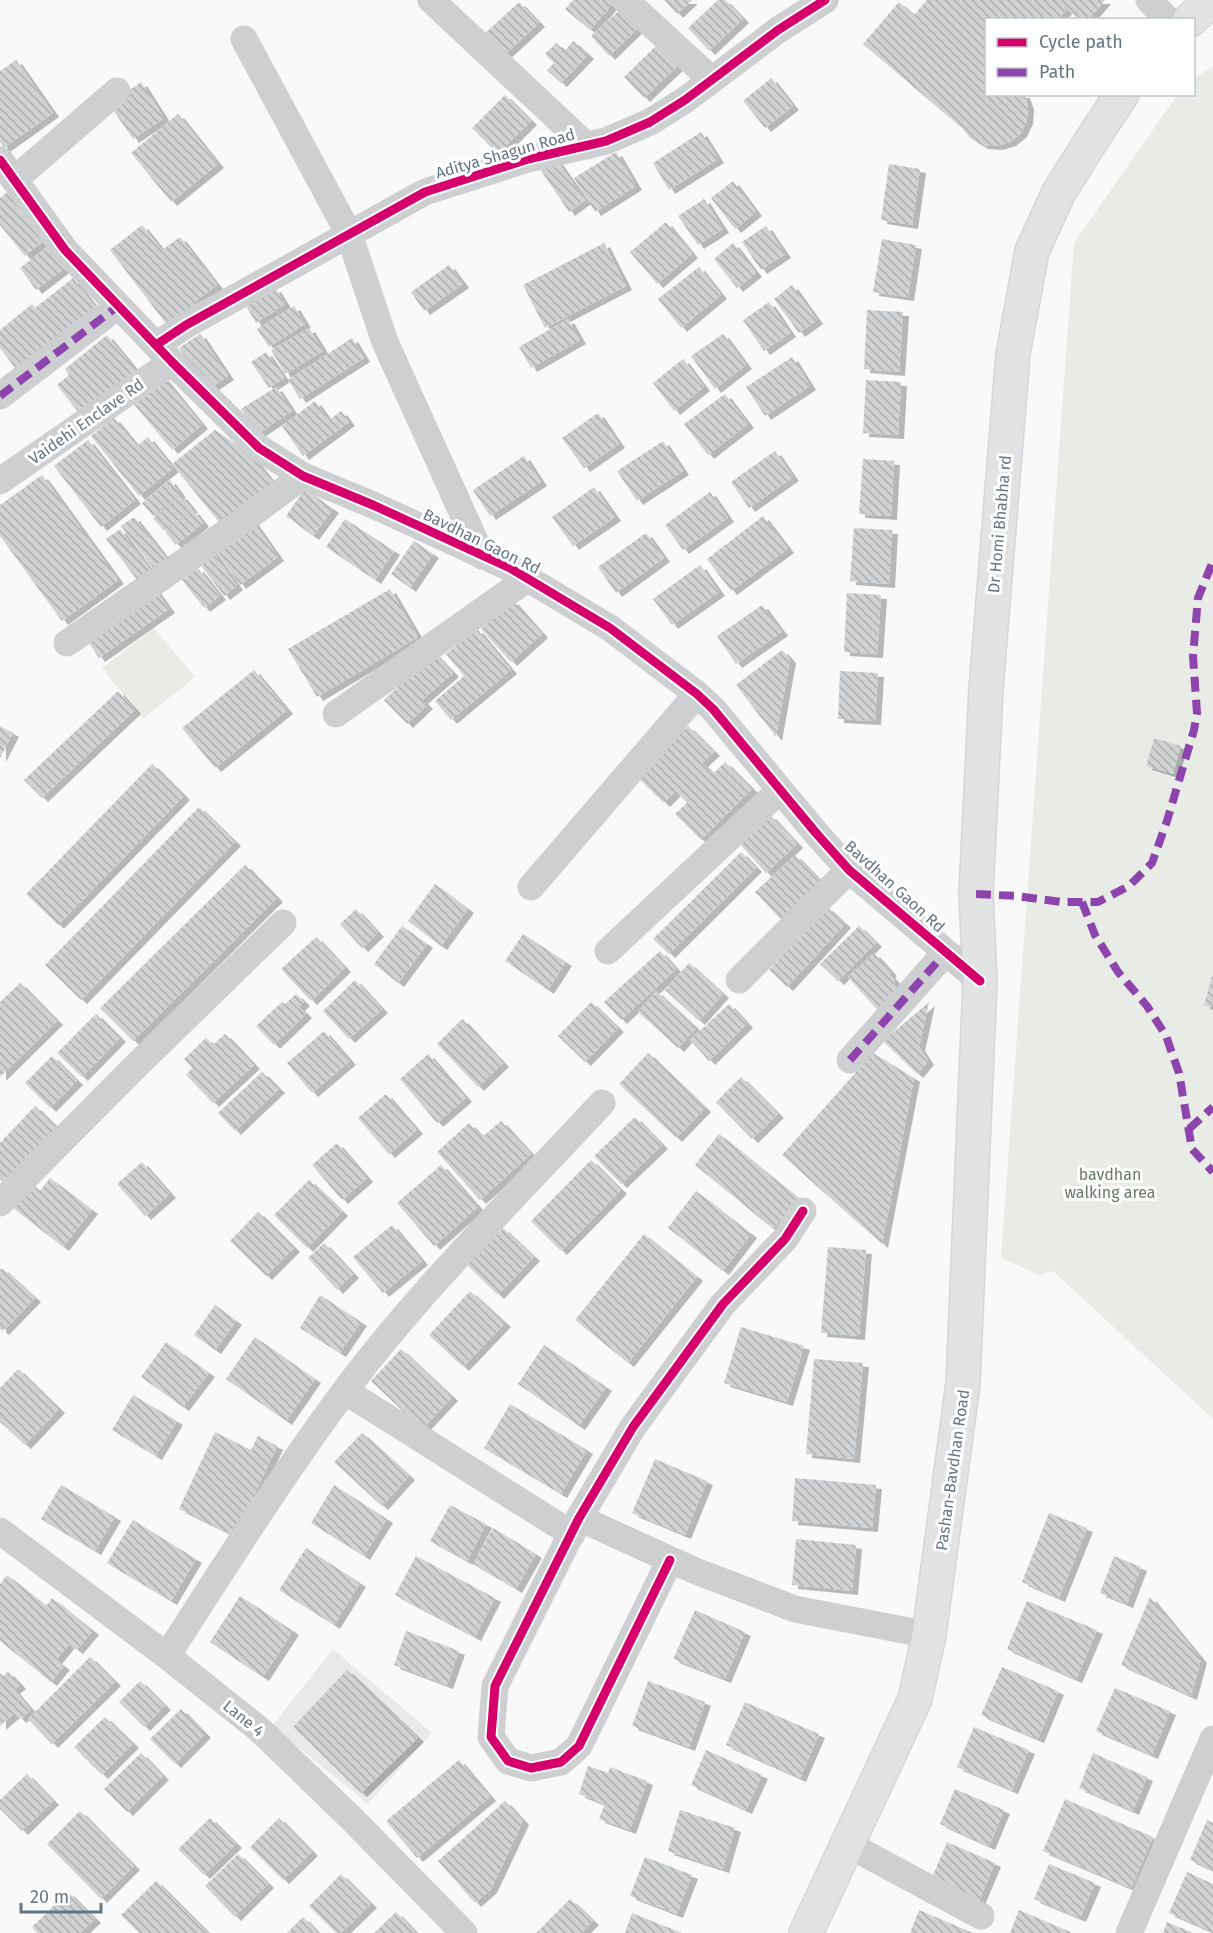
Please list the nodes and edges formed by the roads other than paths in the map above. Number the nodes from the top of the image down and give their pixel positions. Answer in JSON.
{"nodes":[{"id":1,"x":431,"y":0,"type":"edge"},
{"id":2,"x":626,"y":0,"type":"edge"},
{"id":3,"x":1149,"y":0,"type":"edge"},
{"id":4,"x":1212,"y":0,"type":"edge"},
{"id":5,"x":808,"y":4,"type":"edge"},
{"id":6,"x":1166,"y":18,"type":"edge"},
{"id":7,"x":1192,"y":18,"type":"edge"},
{"id":8,"x":244,"y":39,"type":"dead end"},
{"id":9,"x":712,"y":80,"type":"junction"},
{"id":10,"x":117,"y":91,"type":"dead end"},
{"id":11,"x":1121,"y":96,"type":"edge"},
{"id":12,"x":587,"y":146,"type":"junction"},
{"id":13,"x":7,"y":170,"type":"edge"},
{"id":14,"x":349,"y":234,"type":"junction"},
{"id":15,"x":118,"y":306,"type":"junction"},
{"id":16,"x":164,"y":353,"type":"junction"},
{"id":17,"x":0,"y":396,"type":"edge"},
{"id":18,"x":303,"y":476,"type":"junction"},
{"id":19,"x":0,"y":481,"type":"edge"},
{"id":20,"x":482,"y":556,"type":"junction"},
{"id":21,"x":527,"y":579,"type":"junction"},
{"id":22,"x":67,"y":643,"type":"dead end"},
{"id":23,"x":697,"y":694,"type":"junction"},
{"id":24,"x":336,"y":714,"type":"dead end"},
{"id":25,"x":780,"y":790,"type":"junction"},
{"id":26,"x":849,"y":870,"type":"junction"},
{"id":27,"x":531,"y":887,"type":"dead end"},
{"id":28,"x":283,"y":923,"type":"dead end"},
{"id":29,"x":608,"y":951,"type":"dead end"},
{"id":30,"x":946,"y":952,"type":"junction"},
{"id":31,"x":739,"y":980,"type":"dead end"},
{"id":32,"x":980,"y":981,"type":"junction"},
{"id":33,"x":850,"y":1060,"type":"dead end"},
{"id":34,"x":602,"y":1103,"type":"dead end"},
{"id":35,"x":0,"y":1203,"type":"edge"},
{"id":36,"x":803,"y":1212,"type":"dead end"},
{"id":37,"x":345,"y":1391,"type":"junction"},
{"id":38,"x":575,"y":1526,"type":"junction"},
{"id":39,"x":2,"y":1535,"type":"edge"},
{"id":40,"x":670,"y":1560,"type":"junction"},
{"id":41,"x":930,"y":1635,"type":"junction"},
{"id":42,"x":167,"y":1656,"type":"junction"},
{"id":43,"x":1213,"y":1738,"type":"edge"},
{"id":44,"x":847,"y":1844,"type":"junction"},
{"id":45,"x":981,"y":1916,"type":"dead end"},
{"id":46,"x":464,"y":1933,"type":"edge"},
{"id":47,"x":806,"y":1933,"type":"edge"},
{"id":48,"x":1129,"y":1933,"type":"edge"}],
"edges":[{"from":1,"to":12,"type":"street"},
{"from":2,"to":9,"type":"street"},
{"from":3,"to":6,"type":"street"},
{"from":4,"to":7,"type":"main road"},
{"from":5,"to":9,"type":"street","name":"Aditya Shagun Road"},
{"from":8,"to":14,"type":"street"},
{"from":9,"to":12,"type":"street","name":"Aditya Shagun Road"},
{"from":10,"to":13,"type":"street"},
{"from":11,"to":32,"type":"main road","name":"Dr Homi Bhabha rd"},
{"from":12,"to":14,"type":"street","name":"Aditya Shagun Road"},
{"from":13,"to":15,"type":"street","name":"Bavdhan Gaon Rd"},
{"from":14,"to":16,"type":"street","name":"Aditya Shagun Road"},
{"from":14,"to":20,"type":"street"},
{"from":15,"to":16,"type":"street","name":"Bavdhan Gaon Rd"},
{"from":15,"to":17,"type":"street"},
{"from":16,"to":18,"type":"street","name":"Bavdhan Gaon Rd"},
{"from":16,"to":19,"type":"street","name":"Vaidehi Enclave Rd"},
{"from":18,"to":20,"type":"street","name":"Bavdhan Gaon Rd"},
{"from":18,"to":22,"type":"street"},
{"from":20,"to":21,"type":"street","name":"Bavdhan Gaon Rd"},
{"from":21,"to":23,"type":"street","name":"Bavdhan Gaon Rd"},
{"from":21,"to":24,"type":"street"},
{"from":23,"to":25,"type":"street","name":"Bavdhan Gaon Rd"},
{"from":23,"to":27,"type":"street"},
{"from":25,"to":26,"type":"street","name":"Bavdhan Gaon Rd"},
{"from":25,"to":29,"type":"street"},
{"from":26,"to":30,"type":"street","name":"Bavdhan Gaon Rd"},
{"from":26,"to":31,"type":"street"},
{"from":28,"to":35,"type":"street"},
{"from":30,"to":32,"type":"street","name":"Bavdhan Gaon Rd"},
{"from":30,"to":33,"type":"street"},
{"from":32,"to":41,"type":"main road","name":"Pashan-Bavdhan Road"},
{"from":34,"to":37,"type":"street"},
{"from":36,"to":38,"type":"street"},
{"from":37,"to":38,"type":"street"},
{"from":37,"to":42,"type":"street"},
{"from":38,"to":40,"type":"street"},
{"from":38,"to":40,"type":"street"},
{"from":39,"to":42,"type":"street","name":"Lane 4"},
{"from":40,"to":41,"type":"street"},
{"from":41,"to":44,"type":"main road","name":"Pashan-Bavdhan Road"},
{"from":42,"to":46,"type":"street","name":"Lane 4"},
{"from":43,"to":48,"type":"street"},
{"from":44,"to":45,"type":"street"},
{"from":44,"to":47,"type":"main road","name":"Pashan-Bavdhan Road"}]}
